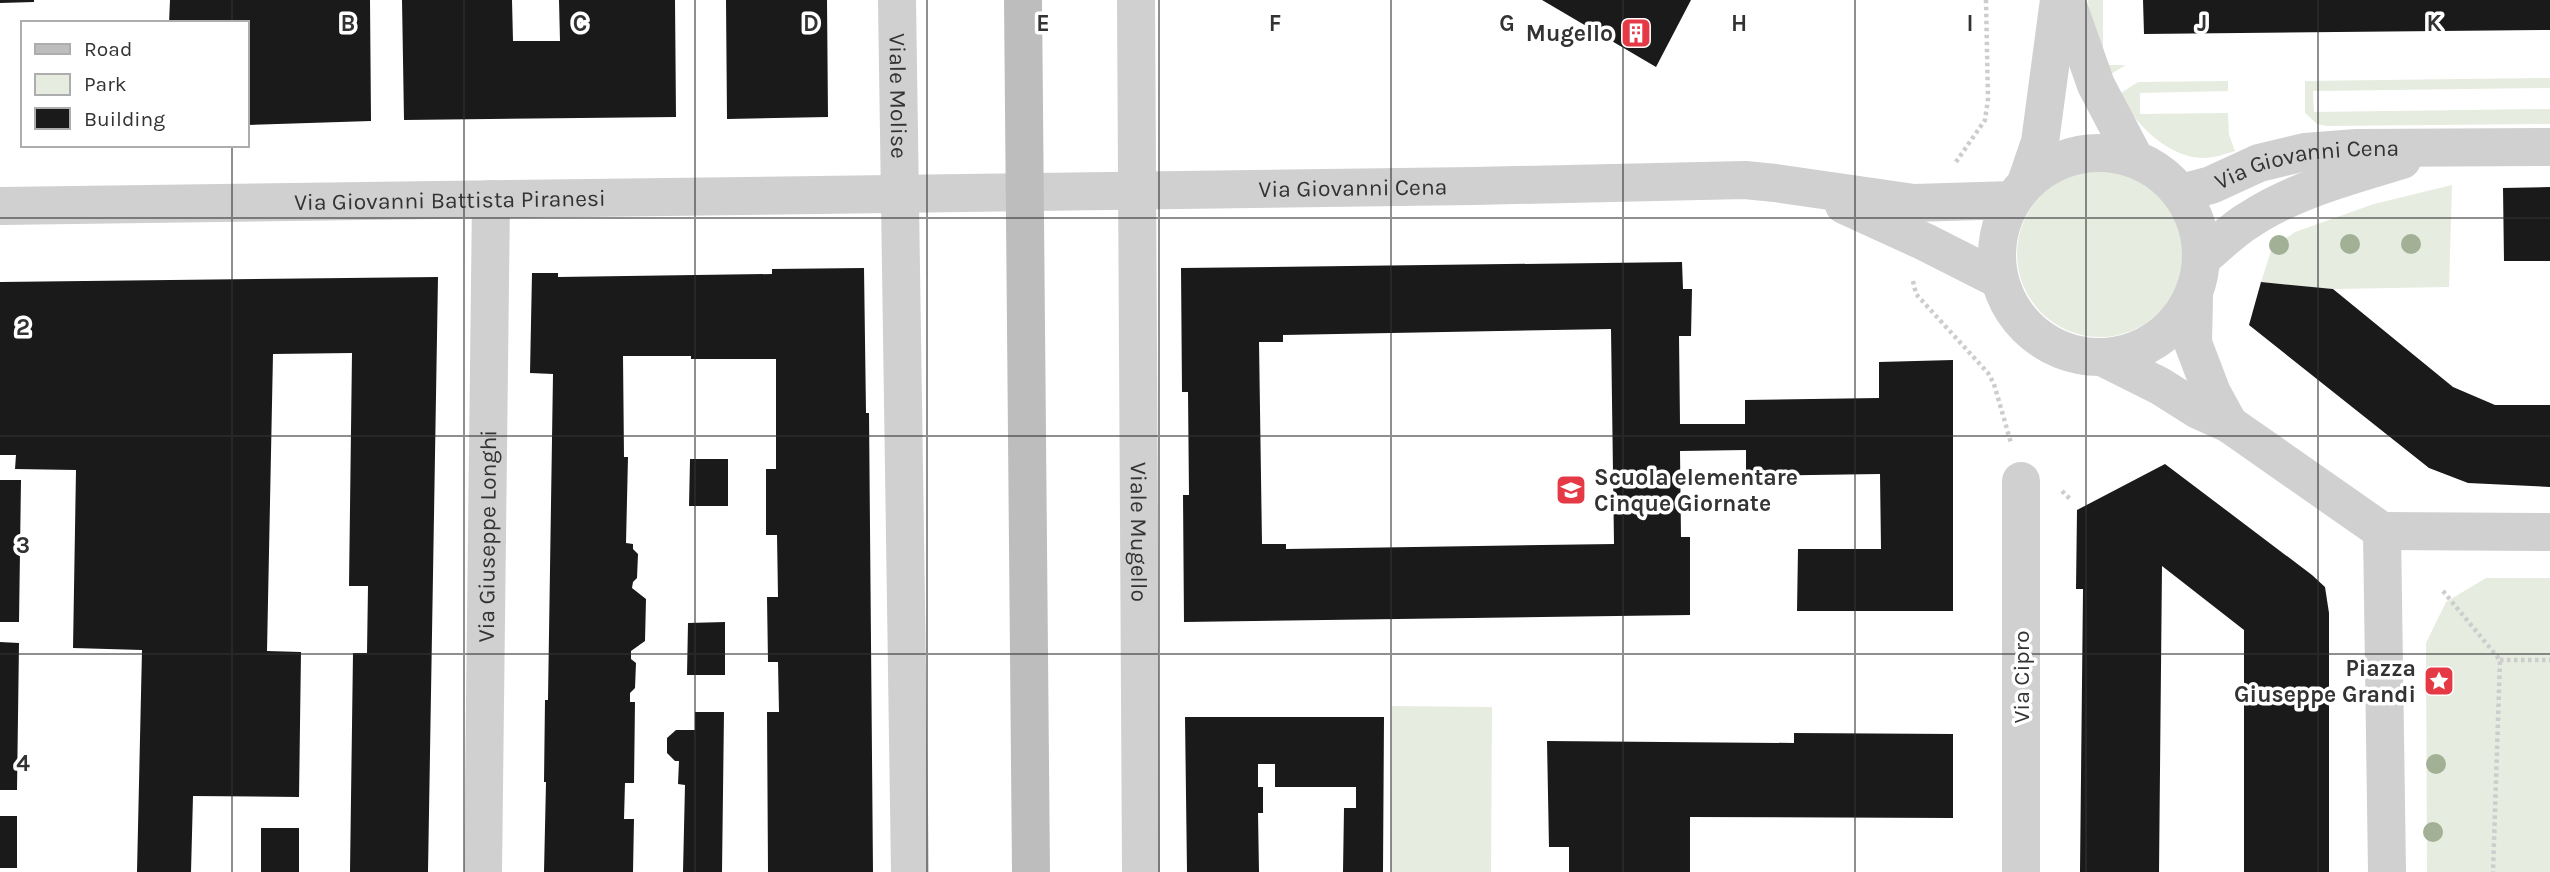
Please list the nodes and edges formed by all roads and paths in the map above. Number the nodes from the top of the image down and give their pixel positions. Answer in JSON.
{"nodes":[{"id":1,"x":897,"y":0,"type":"edge"},
{"id":2,"x":1023,"y":0,"type":"edge"},
{"id":3,"x":1136,"y":0,"type":"edge"},
{"id":4,"x":1986,"y":0,"type":"edge"},
{"id":5,"x":2059,"y":0,"type":"edge"},
{"id":6,"x":2066,"y":0,"type":"edge"},
{"id":7,"x":2550,"y":147,"type":"edge"},
{"id":8,"x":2438,"y":149,"type":"junction"},
{"id":9,"x":2136,"y":159,"type":"junction"},
{"id":10,"x":1951,"y":169,"type":"dead end"},
{"id":11,"x":1804,"y":188,"type":"junction"},
{"id":12,"x":1137,"y":190,"type":"junction"},
{"id":13,"x":2020,"y":190,"type":"junction"},
{"id":14,"x":1025,"y":192,"type":"junction"},
{"id":15,"x":2181,"y":193,"type":"junction"},
{"id":16,"x":900,"y":194,"type":"junction"},
{"id":17,"x":491,"y":199,"type":"junction"},
{"id":18,"x":0,"y":206,"type":"edge"},
{"id":19,"x":2202,"y":258,"type":"junction"},
{"id":20,"x":1915,"y":274,"type":"dead end"},
{"id":21,"x":2000,"y":280,"type":"junction"},
{"id":22,"x":2194,"y":296,"type":"junction"},
{"id":23,"x":2104,"y":358,"type":"junction"},
{"id":24,"x":2229,"y":424,"type":"junction"},
{"id":25,"x":2021,"y":481,"type":"joint"},
{"id":26,"x":2382,"y":531,"type":"junction"},
{"id":27,"x":2550,"y":532,"type":"edge"},
{"id":28,"x":2443,"y":592,"type":"dead end"},
{"id":29,"x":2500,"y":660,"type":"junction"},
{"id":30,"x":2550,"y":660,"type":"edge"},
{"id":31,"x":483,"y":872,"type":"edge"},
{"id":32,"x":910,"y":872,"type":"edge"},
{"id":33,"x":1031,"y":872,"type":"edge"},
{"id":34,"x":1141,"y":872,"type":"edge"},
{"id":35,"x":2021,"y":872,"type":"edge"},
{"id":36,"x":2387,"y":872,"type":"edge"},
{"id":37,"x":2493,"y":872,"type":"edge"}],
"edges":[{"from":1,"to":16,"type":"street","name":"Viale Molise"},
{"from":2,"to":14,"type":"main road"},
{"from":3,"to":12,"type":"street"},
{"from":4,"to":10,"type":"path"},
{"from":5,"to":13,"type":"street"},
{"from":6,"to":9,"type":"street"},
{"from":7,"to":8,"type":"street","name":"Via Giovanni Cena"},
{"from":8,"to":15,"type":"street","name":"Via Giovanni Cena"},
{"from":8,"to":19,"type":"street","name":"Via Giovanni Cena"},
{"from":9,"to":13,"type":"street","name":"Via Giovanni Cena"},
{"from":9,"to":15,"type":"street","name":"Via Giovanni Cena"},
{"from":11,"to":12,"type":"street","name":"Via Giovanni Cena"},
{"from":11,"to":13,"type":"street","name":"Via Giovanni Cena"},
{"from":11,"to":21,"type":"street","name":"Via Giovanni Cena"},
{"from":12,"to":14,"type":"street","name":"Via Giovanni Cena"},
{"from":12,"to":34,"type":"street","name":"Viale Mugello"},
{"from":13,"to":21,"type":"street","name":"Via Giovanni Cena"},
{"from":14,"to":16,"type":"street","name":"Via Giovanni Cena"},
{"from":14,"to":33,"type":"main road"},
{"from":15,"to":19,"type":"street","name":"Via Giovanni Cena"},
{"from":16,"to":17,"type":"street","name":"Via Giovanni Battista Piranesi"},
{"from":16,"to":32,"type":"street"},
{"from":17,"to":18,"type":"street","name":"Via Giovanni Battista Piranesi"},
{"from":17,"to":31,"type":"street","name":"Via Giuseppe Longhi"},
{"from":19,"to":22,"type":"street","name":"Via Giovanni Cena"},
{"from":20,"to":25,"type":"path"},
{"from":21,"to":23,"type":"street","name":"Via Giovanni Cena"},
{"from":22,"to":23,"type":"street","name":"Via Giovanni Cena"},
{"from":22,"to":24,"type":"street"},
{"from":23,"to":24,"type":"street"},
{"from":24,"to":26,"type":"street"},
{"from":25,"to":35,"type":"street","name":"Via Cipro"},
{"from":26,"to":27,"type":"street"},
{"from":26,"to":36,"type":"street"},
{"from":28,"to":29,"type":"path"},
{"from":29,"to":30,"type":"path"},
{"from":29,"to":37,"type":"path"}]}
